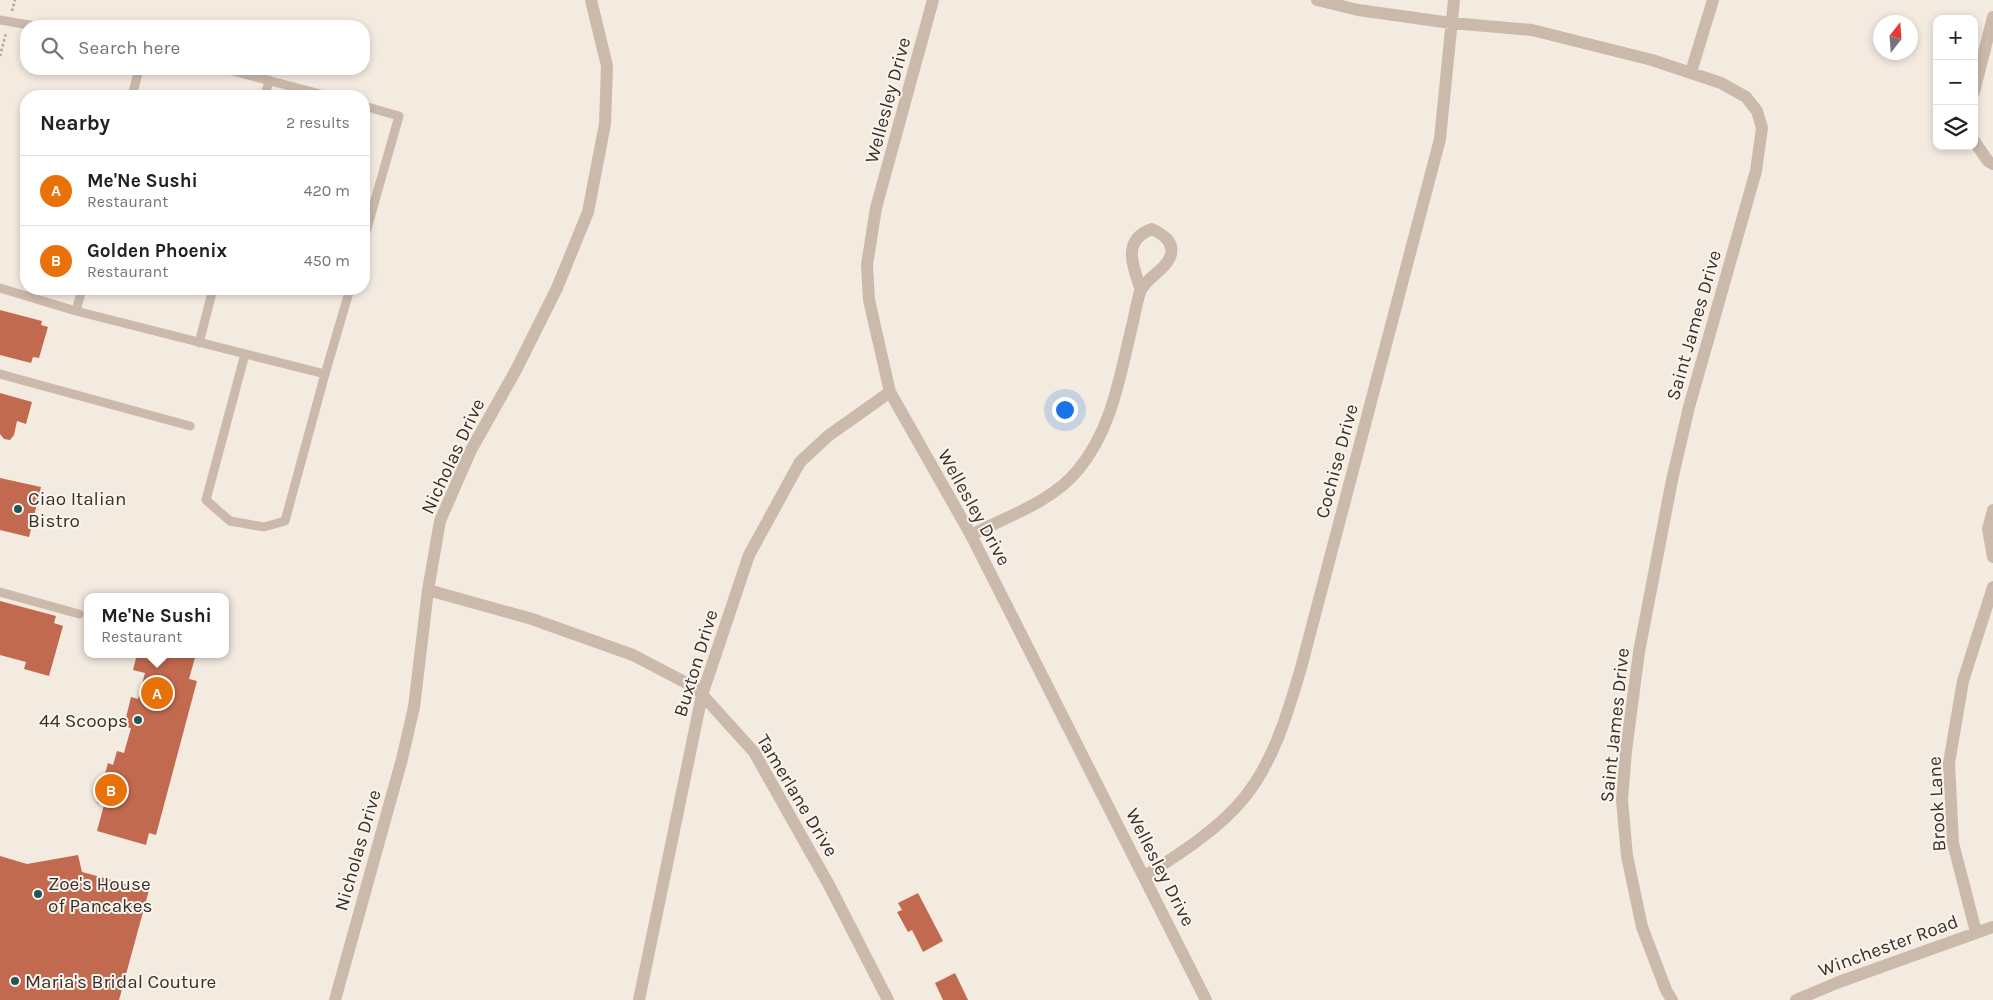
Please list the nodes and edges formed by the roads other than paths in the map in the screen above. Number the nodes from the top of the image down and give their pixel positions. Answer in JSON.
{"nodes":[{"id":1,"x":590,"y":0,"type":"edge"},
{"id":2,"x":933,"y":0,"type":"edge"},
{"id":3,"x":1317,"y":0,"type":"edge"},
{"id":4,"x":1454,"y":0,"type":"edge"},
{"id":5,"x":1713,"y":0,"type":"edge"},
{"id":6,"x":1993,"y":17,"type":"edge"},
{"id":7,"x":0,"y":20,"type":"edge"},
{"id":8,"x":20,"y":23,"type":"edge"},
{"id":9,"x":1452,"y":23,"type":"junction"},
{"id":10,"x":1691,"y":72,"type":"junction"},
{"id":11,"x":137,"y":75,"type":"edge"},
{"id":12,"x":249,"y":75,"type":"edge"},
{"id":13,"x":1978,"y":76,"type":"edge"},
{"id":14,"x":269,"y":80,"type":"junction"},
{"id":15,"x":134,"y":90,"type":"edge"},
{"id":16,"x":266,"y":90,"type":"edge"},
{"id":17,"x":306,"y":90,"type":"edge"},
{"id":18,"x":370,"y":108,"type":"edge"},
{"id":19,"x":1978,"y":147,"type":"edge"},
{"id":20,"x":1993,"y":164,"type":"edge"},
{"id":21,"x":370,"y":218,"type":"edge"},
{"id":22,"x":0,"y":288,"type":"edge"},
{"id":23,"x":1141,"y":290,"type":"dead end"},
{"id":24,"x":20,"y":294,"type":"edge"},
{"id":25,"x":23,"y":295,"type":"edge"},
{"id":26,"x":80,"y":295,"type":"edge"},
{"id":27,"x":211,"y":295,"type":"edge"},
{"id":28,"x":348,"y":295,"type":"edge"},
{"id":29,"x":76,"y":311,"type":"junction"},
{"id":30,"x":199,"y":342,"type":"junction"},
{"id":31,"x":245,"y":354,"type":"junction"},
{"id":32,"x":0,"y":374,"type":"edge"},
{"id":33,"x":325,"y":374,"type":"junction"},
{"id":34,"x":890,"y":392,"type":"junction"},
{"id":35,"x":190,"y":426,"type":"dead end"},
{"id":36,"x":1993,"y":510,"type":"edge"},
{"id":37,"x":971,"y":535,"type":"junction"},
{"id":38,"x":1993,"y":557,"type":"edge"},
{"id":39,"x":1993,"y":587,"type":"edge"},
{"id":40,"x":428,"y":590,"type":"junction"},
{"id":41,"x":0,"y":592,"type":"edge"},
{"id":42,"x":79,"y":614,"type":"dead end"},
{"id":43,"x":702,"y":695,"type":"junction"},
{"id":44,"x":1145,"y":876,"type":"junction"},
{"id":45,"x":1993,"y":927,"type":"edge"},
{"id":46,"x":1976,"y":932,"type":"junction"},
{"id":47,"x":335,"y":1000,"type":"edge"},
{"id":48,"x":639,"y":1000,"type":"edge"},
{"id":49,"x":888,"y":1000,"type":"edge"},
{"id":50,"x":1206,"y":1000,"type":"edge"},
{"id":51,"x":1672,"y":1000,"type":"edge"},
{"id":52,"x":1796,"y":1000,"type":"edge"}],
"edges":[{"from":1,"to":40,"type":"street","name":"Nicholas Drive"},
{"from":2,"to":34,"type":"street","name":"Wellesley Drive"},
{"from":3,"to":9,"type":"street","name":"Saint James Drive"},
{"from":4,"to":9,"type":"street","name":"Cochise Drive"},
{"from":5,"to":10,"type":"street"},
{"from":6,"to":13,"type":"street"},
{"from":7,"to":8,"type":"lane"},
{"from":9,"to":10,"type":"street","name":"Saint James Drive"},
{"from":9,"to":44,"type":"street","name":"Cochise Drive"},
{"from":10,"to":51,"type":"street","name":"Saint James Drive"},
{"from":11,"to":15,"type":"lane"},
{"from":12,"to":14,"type":"lane"},
{"from":14,"to":16,"type":"lane"},
{"from":14,"to":17,"type":"lane"},
{"from":18,"to":21,"type":"lane"},
{"from":19,"to":20,"type":"street"},
{"from":22,"to":24,"type":"lane"},
{"from":23,"to":37,"type":"street"},
{"from":25,"to":29,"type":"lane"},
{"from":26,"to":29,"type":"lane"},
{"from":27,"to":30,"type":"lane"},
{"from":28,"to":33,"type":"lane"},
{"from":29,"to":30,"type":"lane"},
{"from":30,"to":31,"type":"lane"},
{"from":31,"to":33,"type":"lane"},
{"from":31,"to":33,"type":"lane"},
{"from":32,"to":35,"type":"lane"},
{"from":34,"to":37,"type":"street","name":"Wellesley Drive"},
{"from":34,"to":43,"type":"street","name":"Buxton Drive"},
{"from":36,"to":38,"type":"street"},
{"from":37,"to":44,"type":"street","name":"Wellesley Drive"},
{"from":39,"to":46,"type":"street","name":"Brook Lane"},
{"from":40,"to":43,"type":"street","name":"Tamerlane Drive"},
{"from":40,"to":47,"type":"street","name":"Nicholas Drive"},
{"from":41,"to":42,"type":"lane"},
{"from":43,"to":48,"type":"street","name":"Buxton Drive"},
{"from":43,"to":49,"type":"street","name":"Tamerlane Drive"},
{"from":44,"to":50,"type":"street","name":"Wellesley Drive"},
{"from":45,"to":46,"type":"street","name":"Winchester Road"},
{"from":46,"to":52,"type":"street","name":"Winchester Road"}]}
